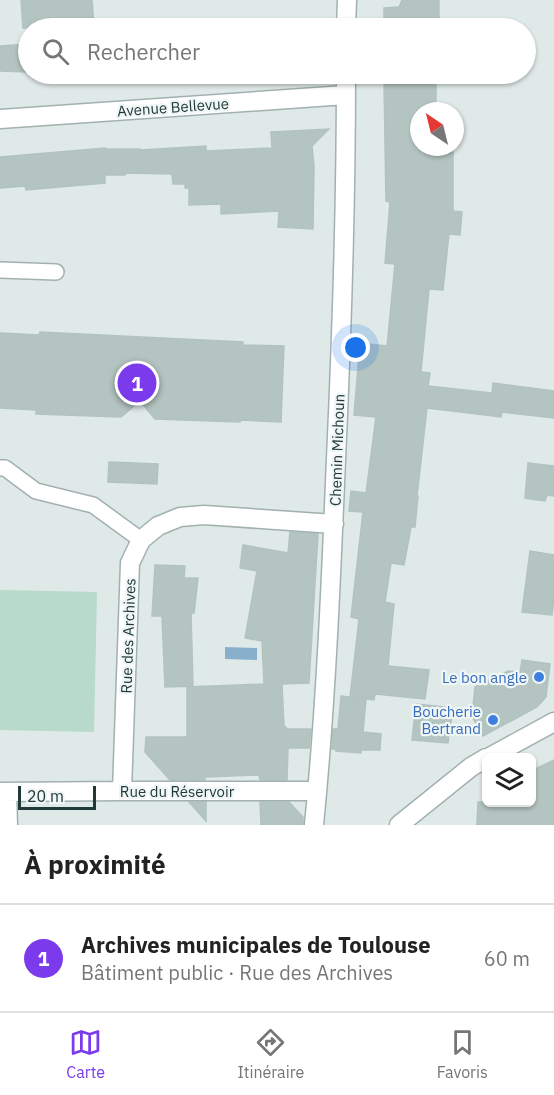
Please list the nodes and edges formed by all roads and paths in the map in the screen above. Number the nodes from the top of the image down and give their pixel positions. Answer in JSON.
{"nodes":[{"id":1,"x":347,"y":0,"type":"edge"},
{"id":2,"x":346,"y":18,"type":"edge"},
{"id":3,"x":346,"y":84,"type":"edge"},
{"id":4,"x":346,"y":95,"type":"junction"},
{"id":5,"x":0,"y":118,"type":"edge"},
{"id":6,"x":0,"y":270,"type":"edge"},
{"id":7,"x":57,"y":272,"type":"dead end"},
{"id":8,"x":0,"y":468,"type":"edge"},
{"id":9,"x":334,"y":524,"type":"junction"},
{"id":10,"x":141,"y":540,"type":"junction"},
{"id":11,"x":554,"y":722,"type":"edge"},
{"id":12,"x":496,"y":753,"type":"edge"},
{"id":13,"x":482,"y":761,"type":"edge"},
{"id":14,"x":122,"y":791,"type":"junction"},
{"id":15,"x":317,"y":791,"type":"junction"},
{"id":16,"x":4,"y":792,"type":"edge"},
{"id":17,"x":8,"y":825,"type":"edge"},
{"id":18,"x":314,"y":825,"type":"edge"},
{"id":19,"x":399,"y":825,"type":"edge"}],
"edges":[{"from":1,"to":2,"type":"street"},
{"from":3,"to":4,"type":"street","name":"Chemin Michoun"},
{"from":4,"to":5,"type":"street","name":"Avenue Bellevue"},
{"from":4,"to":9,"type":"street","name":"Chemin Michoun"},
{"from":6,"to":7,"type":"lane"},
{"from":8,"to":10,"type":"lane"},
{"from":9,"to":10,"type":"street"},
{"from":9,"to":15,"type":"street","name":"Chemin Michoun"},
{"from":10,"to":14,"type":"street","name":"Rue des Archives"},
{"from":11,"to":12,"type":"street"},
{"from":13,"to":19,"type":"street"},
{"from":14,"to":15,"type":"street","name":"Rue du Réservoir"},
{"from":14,"to":16,"type":"street","name":"Rue du Réservoir"},
{"from":15,"to":18,"type":"street","name":"Chemin Michoun"},
{"from":16,"to":17,"type":"street"}]}
